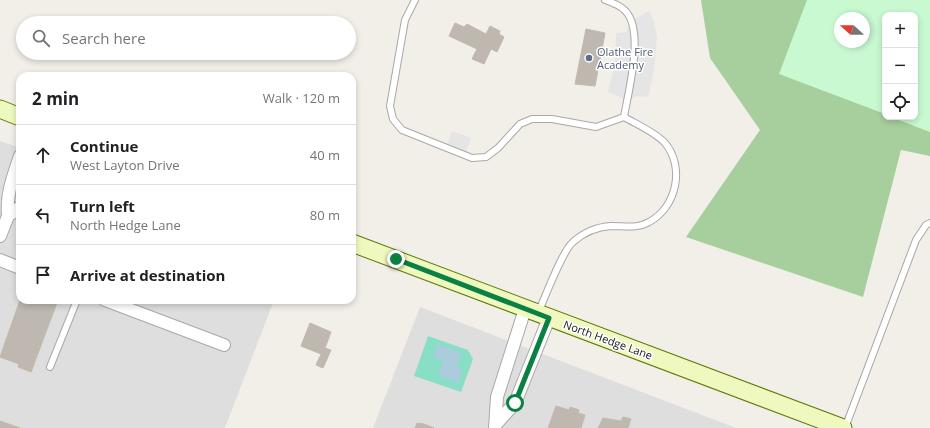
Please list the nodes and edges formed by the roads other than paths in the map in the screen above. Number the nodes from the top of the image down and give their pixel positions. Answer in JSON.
{"nodes":[{"id":1,"x":414,"y":0,"type":"edge"},
{"id":2,"x":605,"y":0,"type":"edge"},
{"id":3,"x":0,"y":109,"type":"edge"},
{"id":4,"x":16,"y":115,"type":"edge"},
{"id":5,"x":624,"y":117,"type":"junction"},
{"id":6,"x":16,"y":167,"type":"edge"},
{"id":7,"x":16,"y":210,"type":"edge"},
{"id":8,"x":8,"y":216,"type":"junction"},
{"id":9,"x":930,"y":223,"type":"edge"},
{"id":10,"x":0,"y":236,"type":"edge"},
{"id":11,"x":356,"y":244,"type":"edge"},
{"id":12,"x":0,"y":260,"type":"edge"},
{"id":13,"x":16,"y":266,"type":"edge"},
{"id":14,"x":75,"y":304,"type":"edge"},
{"id":15,"x":116,"y":304,"type":"edge"},
{"id":16,"x":537,"y":314,"type":"junction"},
{"id":17,"x":224,"y":345,"type":"dead end"},
{"id":18,"x":50,"y":367,"type":"dead end"},
{"id":19,"x":496,"y":426,"type":"edge"},
{"id":20,"x":844,"y":428,"type":"edge"}],
"edges":[{"from":1,"to":5,"type":"lane"},
{"from":2,"to":5,"type":"lane"},
{"from":3,"to":4,"type":"street"},
{"from":5,"to":16,"type":"lane"},
{"from":6,"to":8,"type":"street"},
{"from":7,"to":8,"type":"street"},
{"from":8,"to":10,"type":"street"},
{"from":9,"to":20,"type":"lane"},
{"from":11,"to":16,"type":"street","name":"North Hedge Lane"},
{"from":12,"to":13,"type":"street"},
{"from":14,"to":18,"type":"lane"},
{"from":15,"to":17,"type":"street"},
{"from":16,"to":19,"type":"street"},
{"from":16,"to":19,"type":"street"},
{"from":16,"to":20,"type":"street","name":"North Hedge Lane"}]}
